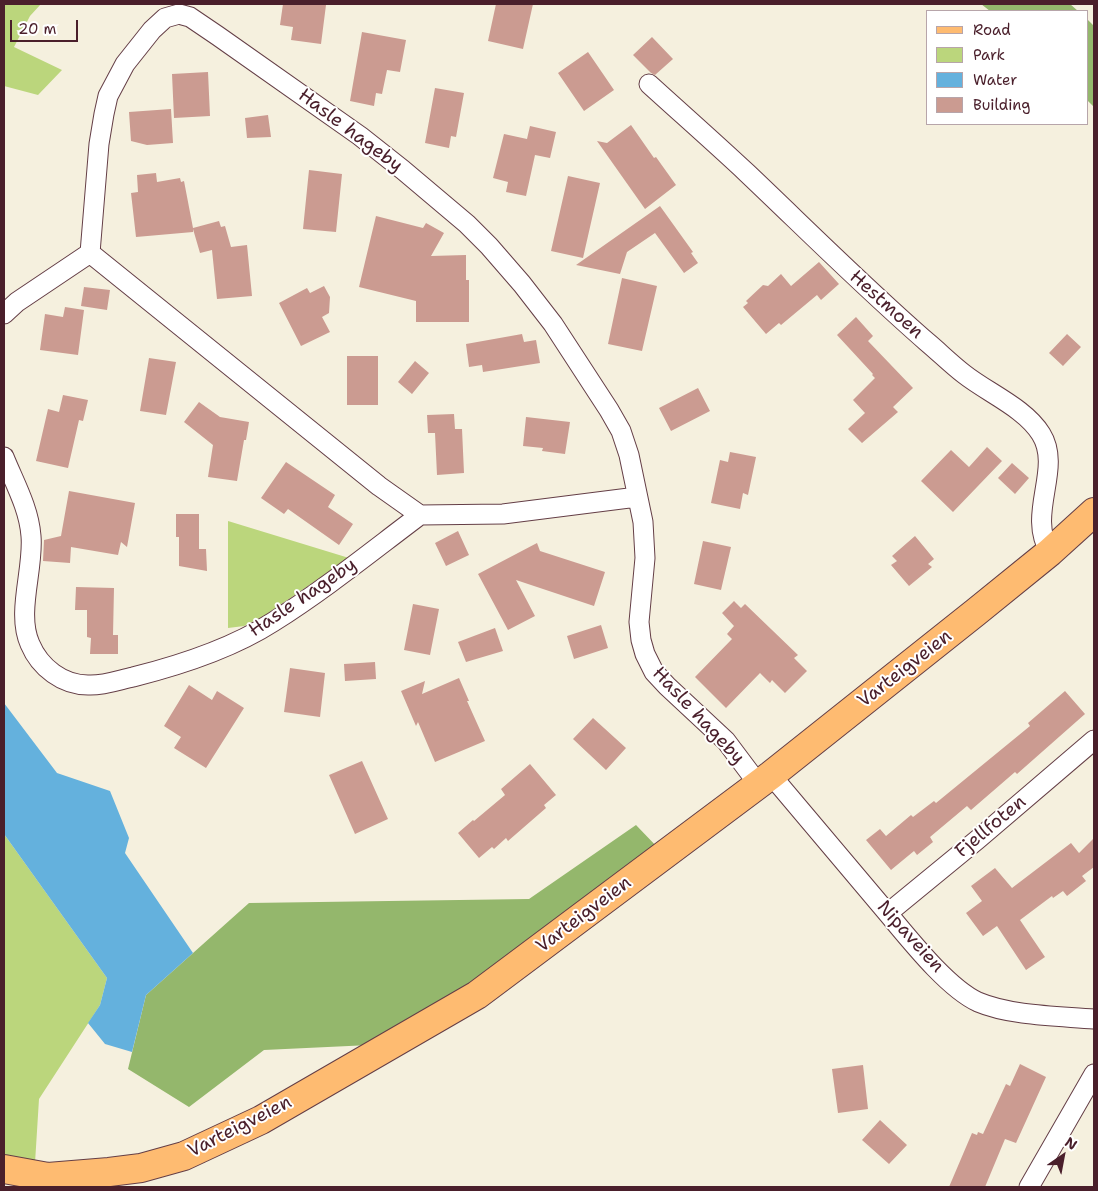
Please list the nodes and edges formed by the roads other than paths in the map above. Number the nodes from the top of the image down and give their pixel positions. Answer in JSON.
{"nodes":[{"id":1,"x":649,"y":84,"type":"dead end"},
{"id":2,"x":90,"y":253,"type":"junction"},
{"id":3,"x":4,"y":314,"type":"edge"},
{"id":4,"x":4,"y":457,"type":"edge"},
{"id":5,"x":638,"y":497,"type":"junction"},
{"id":6,"x":1094,"y":512,"type":"edge"},
{"id":7,"x":420,"y":515,"type":"junction"},
{"id":8,"x":1050,"y":552,"type":"junction"},
{"id":9,"x":1094,"y":740,"type":"edge"},
{"id":10,"x":765,"y":780,"type":"junction"},
{"id":11,"x":888,"y":913,"type":"junction"},
{"id":12,"x":1094,"y":1019,"type":"edge"},
{"id":13,"x":1094,"y":1074,"type":"edge"},
{"id":14,"x":4,"y":1169,"type":"edge"},
{"id":15,"x":1029,"y":1187,"type":"edge"}],
"edges":[{"from":1,"to":8,"type":"street","name":"Hestmoen"},
{"from":2,"to":3,"type":"street"},
{"from":2,"to":5,"type":"street","name":"Hasle hageby"},
{"from":2,"to":7,"type":"street"},
{"from":4,"to":7,"type":"street","name":"Hasle hageby"},
{"from":5,"to":7,"type":"street"},
{"from":5,"to":10,"type":"street","name":"Hasle hageby"},
{"from":6,"to":8,"type":"main road","name":"Varteigveien"},
{"from":8,"to":10,"type":"main road","name":"Varteigveien"},
{"from":9,"to":11,"type":"street","name":"Fjellfoten"},
{"from":10,"to":11,"type":"street","name":"Nipaveien"},
{"from":10,"to":14,"type":"main road","name":"Varteigveien"},
{"from":11,"to":12,"type":"street","name":"Nipaveien"},
{"from":13,"to":15,"type":"street"}]}
